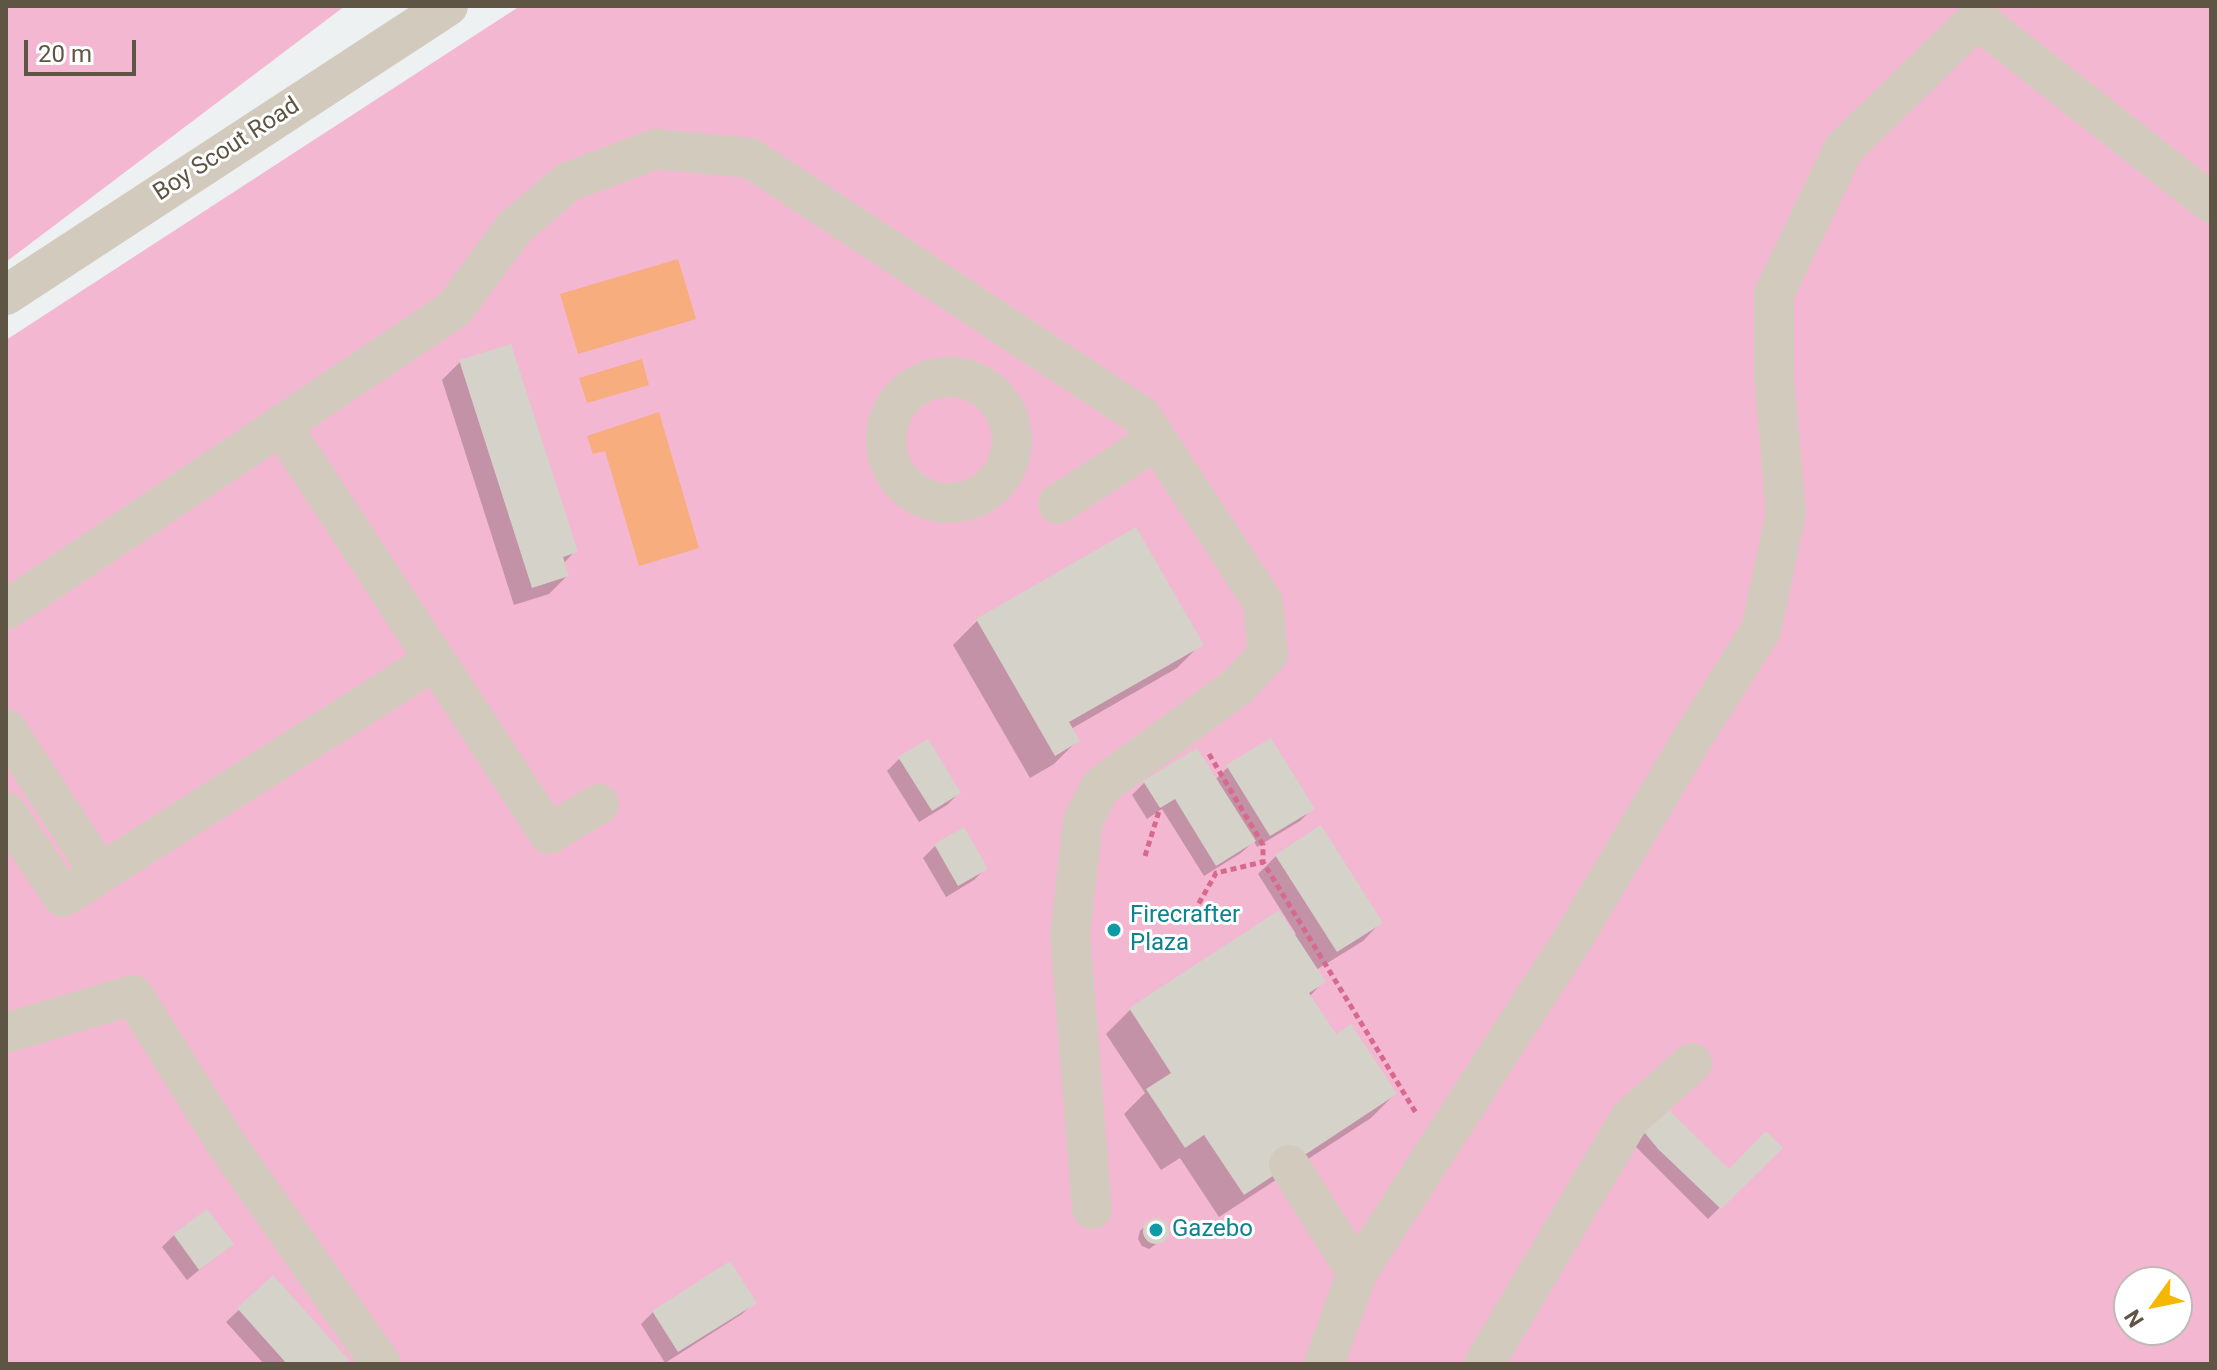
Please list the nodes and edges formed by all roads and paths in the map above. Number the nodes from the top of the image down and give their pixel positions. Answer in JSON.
{"nodes":[{"id":1,"x":448,"y":6,"type":"edge"},
{"id":2,"x":2211,"y":203,"type":"edge"},
{"id":3,"x":6,"y":295,"type":"edge"},
{"id":4,"x":1018,"y":335,"type":"junction"},
{"id":5,"x":979,"y":384,"type":"dead end"},
{"id":6,"x":281,"y":425,"type":"junction"},
{"id":7,"x":1156,"y":440,"type":"junction"},
{"id":8,"x":1058,"y":504,"type":"dead end"},
{"id":9,"x":6,"y":610,"type":"edge"},
{"id":10,"x":435,"y":660,"type":"junction"},
{"id":11,"x":6,"y":729,"type":"edge"},
{"id":12,"x":1204,"y":745,"type":"dead end"},
{"id":13,"x":599,"y":804,"type":"dead end"},
{"id":14,"x":1160,"y":808,"type":"dead end"},
{"id":15,"x":6,"y":812,"type":"edge"},
{"id":16,"x":1145,"y":856,"type":"dead end"},
{"id":17,"x":1263,"y":862,"type":"junction"},
{"id":18,"x":100,"y":873,"type":"junction"},
{"id":19,"x":1189,"y":921,"type":"dead end"},
{"id":20,"x":6,"y":1033,"type":"edge"},
{"id":21,"x":1692,"y":1063,"type":"dead end"},
{"id":22,"x":1438,"y":1148,"type":"junction"},
{"id":23,"x":1289,"y":1165,"type":"dead end"},
{"id":24,"x":1092,"y":1209,"type":"dead end"},
{"id":25,"x":1357,"y":1273,"type":"junction"},
{"id":26,"x":381,"y":1364,"type":"edge"},
{"id":27,"x":1324,"y":1364,"type":"edge"},
{"id":28,"x":1484,"y":1364,"type":"edge"}],
"edges":[{"from":1,"to":3,"type":"street","name":"Boy Scout Road"},
{"from":2,"to":22,"type":"street"},
{"from":4,"to":5,"type":"street"},
{"from":4,"to":6,"type":"street"},
{"from":4,"to":7,"type":"street"},
{"from":6,"to":9,"type":"street"},
{"from":6,"to":10,"type":"street"},
{"from":7,"to":8,"type":"street"},
{"from":7,"to":24,"type":"street"},
{"from":10,"to":13,"type":"street"},
{"from":10,"to":18,"type":"street"},
{"from":11,"to":18,"type":"street"},
{"from":12,"to":17,"type":"path"},
{"from":14,"to":16,"type":"path"},
{"from":15,"to":18,"type":"street"},
{"from":17,"to":19,"type":"path"},
{"from":17,"to":22,"type":"path"},
{"from":20,"to":26,"type":"street"},
{"from":21,"to":28,"type":"street"},
{"from":22,"to":25,"type":"street"},
{"from":23,"to":25,"type":"street"},
{"from":25,"to":27,"type":"street"}]}
